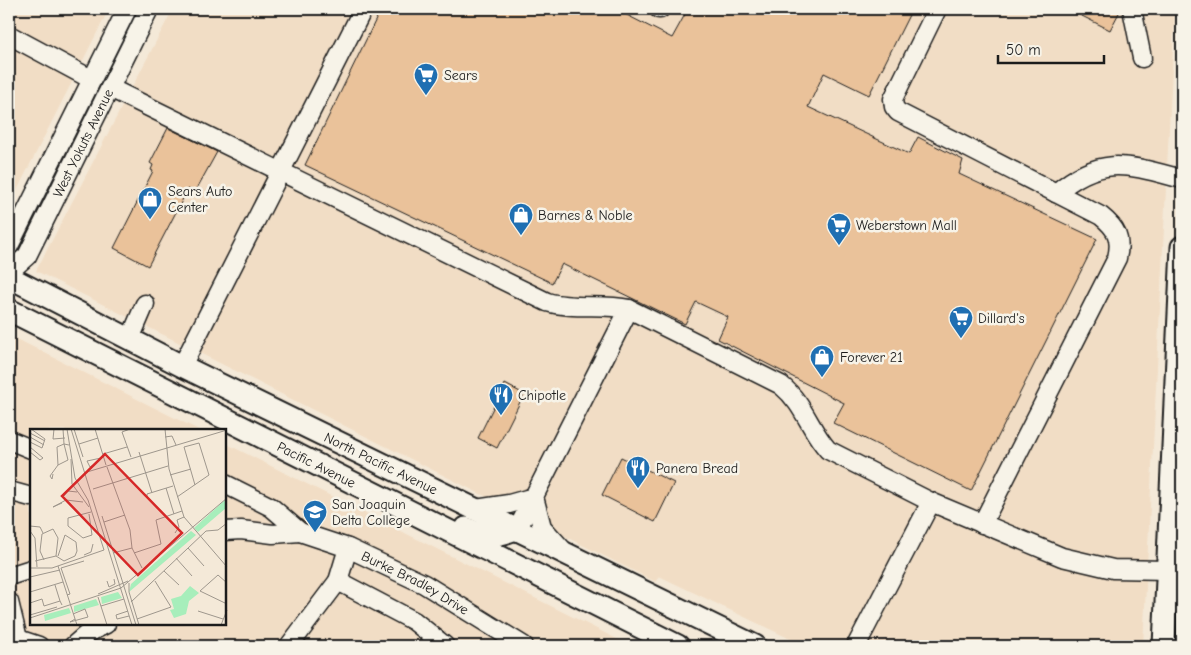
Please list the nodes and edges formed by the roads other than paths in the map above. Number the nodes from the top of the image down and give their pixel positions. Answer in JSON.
{"nodes":[{"id":1,"x":127,"y":9,"type":"edge"},
{"id":2,"x":149,"y":9,"type":"edge"},
{"id":3,"x":364,"y":9,"type":"edge"},
{"id":4,"x":937,"y":9,"type":"edge"},
{"id":5,"x":1132,"y":9,"type":"edge"},
{"id":6,"x":9,"y":35,"type":"edge"},
{"id":7,"x":1142,"y":58,"type":"dead end"},
{"id":8,"x":91,"y":79,"type":"junction"},
{"id":9,"x":110,"y":88,"type":"junction"},
{"id":10,"x":281,"y":172,"type":"junction"},
{"id":11,"x":1182,"y":179,"type":"edge"},
{"id":12,"x":1056,"y":193,"type":"junction"},
{"id":13,"x":9,"y":246,"type":"edge"},
{"id":14,"x":1182,"y":247,"type":"edge"},
{"id":15,"x":9,"y":272,"type":"edge"},
{"id":16,"x":9,"y":277,"type":"edge"},
{"id":17,"x":146,"y":304,"type":"dead end"},
{"id":18,"x":629,"y":309,"type":"junction"},
{"id":19,"x":9,"y":310,"type":"edge"},
{"id":20,"x":130,"y":339,"type":"junction"},
{"id":21,"x":182,"y":366,"type":"junction"},
{"id":22,"x":9,"y":440,"type":"edge"},
{"id":23,"x":30,"y":450,"type":"edge"},
{"id":24,"x":226,"y":484,"type":"edge"},
{"id":25,"x":9,"y":491,"type":"edge"},
{"id":26,"x":374,"y":494,"type":"junction"},
{"id":27,"x":30,"y":497,"type":"edge"},
{"id":28,"x":534,"y":497,"type":"junction"},
{"id":29,"x":931,"y":502,"type":"junction"},
{"id":30,"x":476,"y":508,"type":"junction"},
{"id":31,"x":982,"y":524,"type":"junction"},
{"id":32,"x":518,"y":528,"type":"junction"},
{"id":33,"x":226,"y":531,"type":"edge"},
{"id":34,"x":300,"y":532,"type":"junction"},
{"id":35,"x":348,"y":548,"type":"junction"},
{"id":36,"x":566,"y":553,"type":"junction"},
{"id":37,"x":30,"y":569,"type":"edge"},
{"id":38,"x":1168,"y":570,"type":"junction"},
{"id":39,"x":9,"y":576,"type":"edge"},
{"id":40,"x":338,"y":581,"type":"junction"},
{"id":41,"x":9,"y":602,"type":"edge"},
{"id":42,"x":104,"y":625,"type":"edge"},
{"id":43,"x":16,"y":642,"type":"edge"},
{"id":44,"x":39,"y":646,"type":"edge"},
{"id":45,"x":73,"y":646,"type":"edge"},
{"id":46,"x":288,"y":646,"type":"edge"},
{"id":47,"x":446,"y":646,"type":"edge"},
{"id":48,"x":524,"y":646,"type":"edge"},
{"id":49,"x":678,"y":646,"type":"edge"},
{"id":50,"x":755,"y":646,"type":"edge"},
{"id":51,"x":856,"y":646,"type":"edge"},
{"id":52,"x":1164,"y":646,"type":"edge"}],
"edges":[{"from":1,"to":8,"type":"street","name":"West Yokuts Avenue"},
{"from":2,"to":9,"type":"street","name":"West Yokuts Avenue"},
{"from":3,"to":10,"type":"street"},
{"from":4,"to":12,"type":"street"},
{"from":5,"to":7,"type":"street"},
{"from":6,"to":8,"type":"street"},
{"from":8,"to":13,"type":"street","name":"West Yokuts Avenue"},
{"from":9,"to":10,"type":"street"},
{"from":9,"to":15,"type":"street","name":"West Yokuts Avenue"},
{"from":10,"to":18,"type":"street"},
{"from":10,"to":21,"type":"street"},
{"from":11,"to":12,"type":"street"},
{"from":12,"to":31,"type":"street"},
{"from":14,"to":38,"type":"main road"},
{"from":16,"to":20,"type":"main road","name":"North Pacific Avenue"},
{"from":17,"to":20,"type":"street"},
{"from":18,"to":28,"type":"street"},
{"from":18,"to":29,"type":"street"},
{"from":19,"to":26,"type":"main road","name":"Pacific Avenue"},
{"from":20,"to":21,"type":"main road","name":"North Pacific Avenue"},
{"from":21,"to":30,"type":"main road","name":"North Pacific Avenue"},
{"from":22,"to":23,"type":"street"},
{"from":24,"to":34,"type":"street","name":"Burke Bradley Drive"},
{"from":25,"to":27,"type":"street"},
{"from":26,"to":32,"type":"main road"},
{"from":26,"to":49,"type":"main road","name":"Pacific Avenue"},
{"from":28,"to":30,"type":"street"},
{"from":28,"to":32,"type":"street"},
{"from":28,"to":36,"type":"street"},
{"from":29,"to":31,"type":"street"},
{"from":29,"to":51,"type":"street"},
{"from":30,"to":32,"type":"main road","name":"North Pacific Avenue"},
{"from":31,"to":38,"type":"street"},
{"from":32,"to":36,"type":"main road","name":"North Pacific Avenue"},
{"from":33,"to":34,"type":"street","name":"Burke Bradley Drive"},
{"from":34,"to":35,"type":"street","name":"Burke Bradley Drive"},
{"from":35,"to":40,"type":"street"},
{"from":35,"to":48,"type":"street","name":"Burke Bradley Drive"},
{"from":36,"to":50,"type":"main road","name":"North Pacific Avenue"},
{"from":37,"to":39,"type":"street"},
{"from":38,"to":52,"type":"main road"},
{"from":40,"to":46,"type":"street"},
{"from":40,"to":47,"type":"street"},
{"from":41,"to":43,"type":"street"},
{"from":42,"to":45,"type":"street"},
{"from":43,"to":44,"type":"street"}]}
